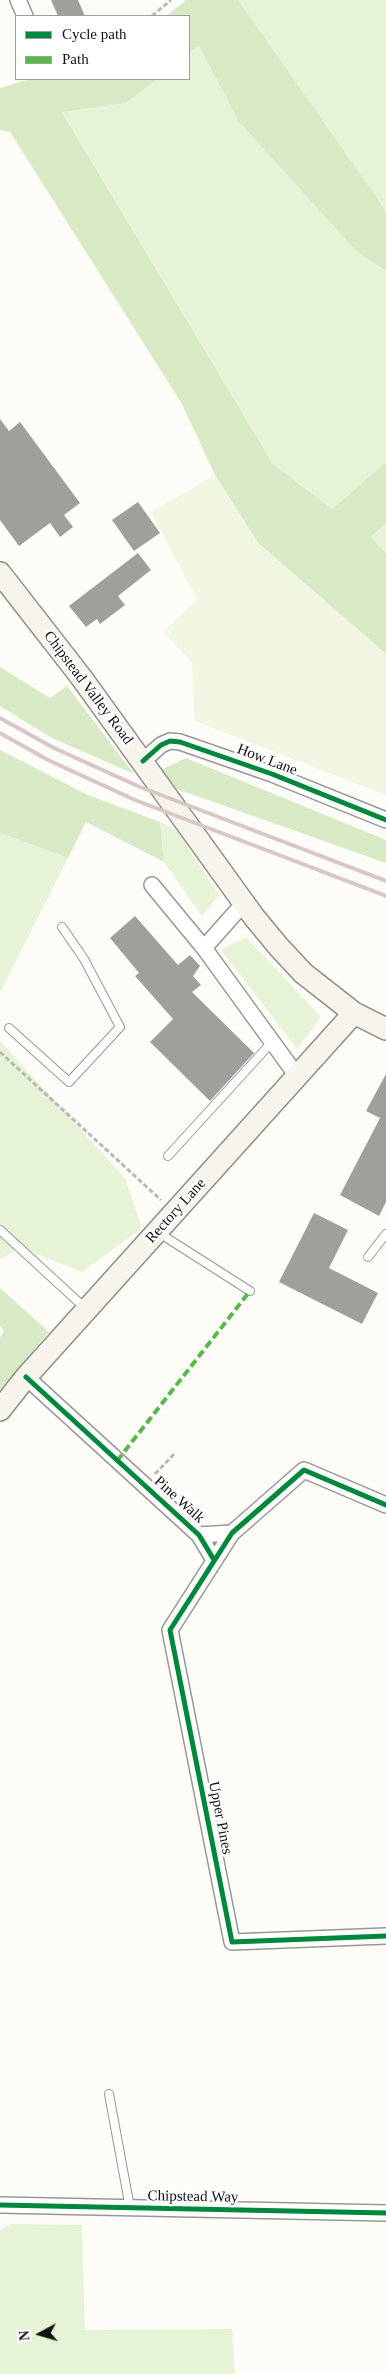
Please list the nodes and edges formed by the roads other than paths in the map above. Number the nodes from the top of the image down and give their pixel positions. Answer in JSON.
{"nodes":[{"id":1,"x":18,"y":0,"type":"edge"},
{"id":2,"x":25,"y":15,"type":"edge"},
{"id":3,"x":0,"y":573,"type":"edge"},
{"id":4,"x":143,"y":761,"type":"junction"},
{"id":5,"x":386,"y":820,"type":"edge"},
{"id":6,"x":152,"y":886,"type":"dead end"},
{"id":7,"x":244,"y":903,"type":"junction"},
{"id":8,"x":62,"y":927,"type":"dead end"},
{"id":9,"x":204,"y":948,"type":"junction"},
{"id":10,"x":354,"y":1013,"type":"junction"},
{"id":11,"x":9,"y":1028,"type":"dead end"},
{"id":12,"x":386,"y":1029,"type":"edge"},
{"id":13,"x":272,"y":1042,"type":"junction"},
{"id":14,"x":297,"y":1076,"type":"junction"},
{"id":15,"x":168,"y":1156,"type":"dead end"},
{"id":16,"x":0,"y":1230,"type":"edge"},
{"id":17,"x":157,"y":1232,"type":"junction"},
{"id":18,"x":386,"y":1234,"type":"edge"},
{"id":19,"x":368,"y":1257,"type":"dead end"},
{"id":20,"x":250,"y":1291,"type":"dead end"},
{"id":21,"x":87,"y":1310,"type":"junction"},
{"id":22,"x":26,"y":1377,"type":"junction"},
{"id":23,"x":0,"y":1410,"type":"edge"},
{"id":24,"x":386,"y":1506,"type":"edge"},
{"id":25,"x":232,"y":1533,"type":"junction"},
{"id":26,"x":199,"y":1536,"type":"junction"},
{"id":27,"x":214,"y":1560,"type":"junction"},
{"id":28,"x":386,"y":1936,"type":"edge"},
{"id":29,"x":109,"y":2094,"type":"dead end"},
{"id":30,"x":0,"y":2205,"type":"edge"},
{"id":31,"x":130,"y":2208,"type":"junction"},
{"id":32,"x":386,"y":2213,"type":"edge"}],
"edges":[{"from":1,"to":2,"type":"street"},
{"from":3,"to":4,"type":"main road","name":"Chipstead Valley Road"},
{"from":4,"to":5,"type":"street","name":"How Lane"},
{"from":4,"to":7,"type":"main road","name":"Chipstead Valley Road"},
{"from":6,"to":9,"type":"street"},
{"from":7,"to":9,"type":"street"},
{"from":7,"to":10,"type":"main road","name":"Chipstead Valley Road"},
{"from":8,"to":11,"type":"lane"},
{"from":9,"to":13,"type":"street"},
{"from":10,"to":12,"type":"main road","name":"Chipstead Valley Road"},
{"from":10,"to":14,"type":"main road","name":"Rectory Lane"},
{"from":13,"to":14,"type":"street"},
{"from":13,"to":15,"type":"lane"},
{"from":14,"to":17,"type":"main road","name":"Rectory Lane"},
{"from":16,"to":21,"type":"lane"},
{"from":17,"to":20,"type":"lane"},
{"from":17,"to":21,"type":"main road","name":"Rectory Lane"},
{"from":18,"to":19,"type":"lane"},
{"from":21,"to":22,"type":"main road","name":"Rectory Lane"},
{"from":22,"to":23,"type":"main road","name":"Rectory Lane"},
{"from":22,"to":26,"type":"street","name":"Pine Walk"},
{"from":24,"to":25,"type":"street"},
{"from":25,"to":26,"type":"street","name":"Pine Walk"},
{"from":25,"to":27,"type":"street"},
{"from":26,"to":27,"type":"street","name":"Pine Walk"},
{"from":27,"to":28,"type":"street","name":"Upper Pines"},
{"from":29,"to":31,"type":"lane"},
{"from":30,"to":31,"type":"street","name":"Chipstead Way"},
{"from":31,"to":32,"type":"street","name":"Chipstead Way"}]}
